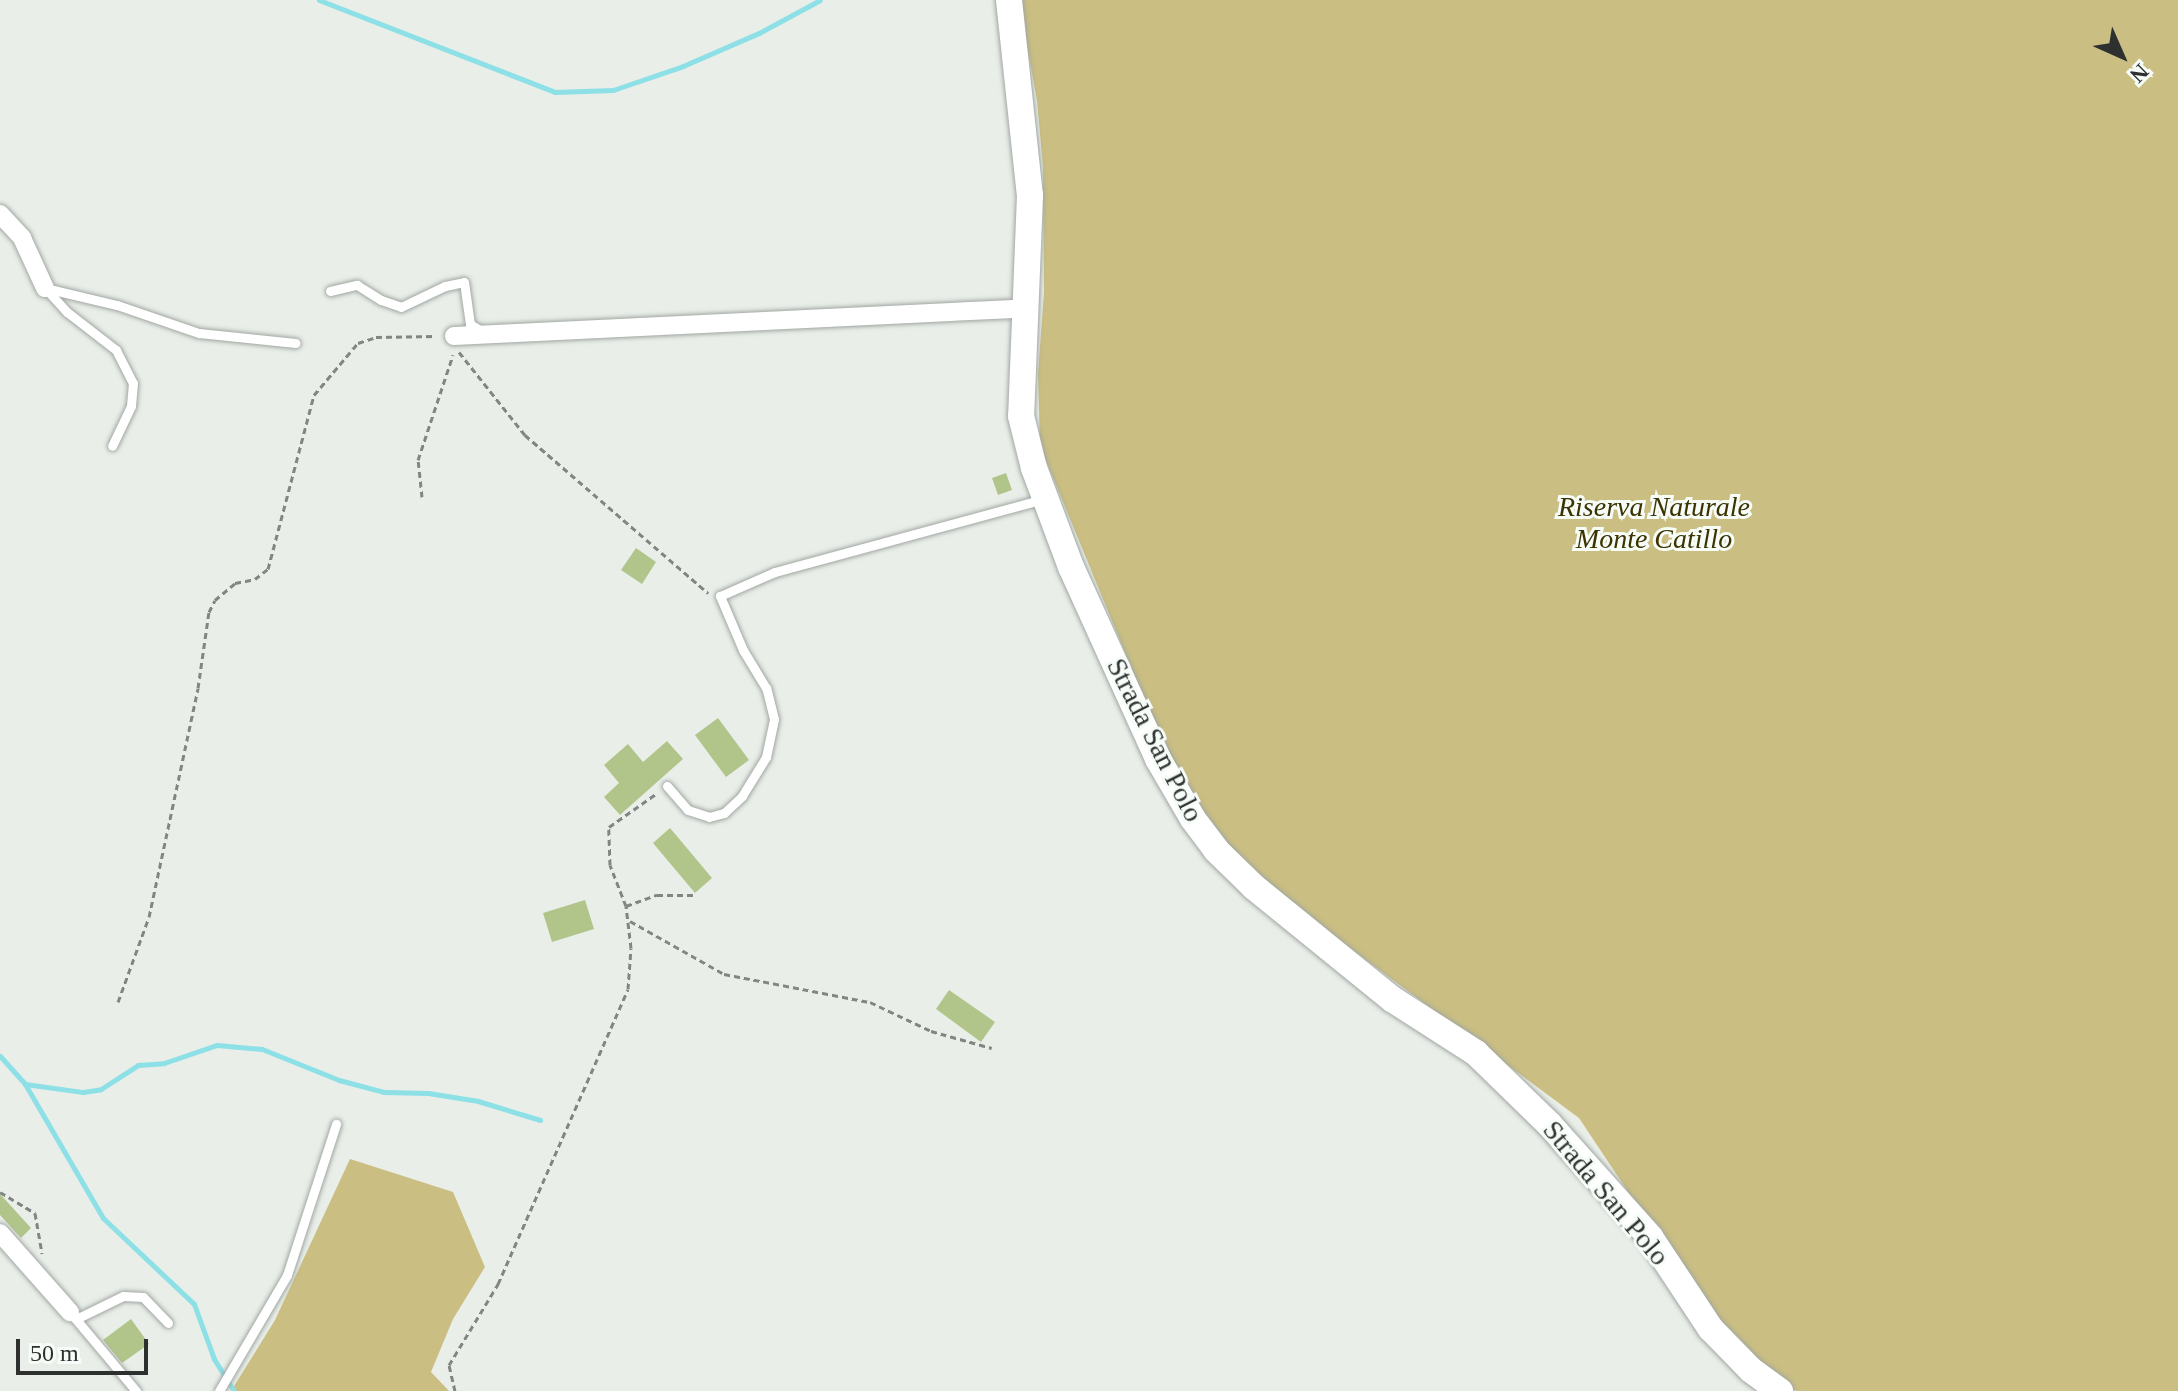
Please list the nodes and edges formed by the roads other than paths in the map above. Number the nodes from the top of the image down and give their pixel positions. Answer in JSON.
{"nodes":[{"id":1,"x":1009,"y":0,"type":"edge"},
{"id":2,"x":0,"y":214,"type":"edge"},
{"id":3,"x":45,"y":288,"type":"junction"},
{"id":4,"x":330,"y":291,"type":"dead end"},
{"id":5,"x":1028,"y":312,"type":"junction"},
{"id":6,"x":485,"y":333,"type":"junction"},
{"id":7,"x":454,"y":336,"type":"road end"},
{"id":8,"x":295,"y":343,"type":"dead end"},
{"id":9,"x":112,"y":446,"type":"dead end"},
{"id":10,"x":1047,"y":498,"type":"junction"},
{"id":11,"x":667,"y":786,"type":"road end"},
{"id":12,"x":336,"y":1124,"type":"dead end"},
{"id":13,"x":0,"y":1233,"type":"edge"},
{"id":14,"x":73,"y":1316,"type":"junction"},
{"id":15,"x":168,"y":1323,"type":"dead end"},
{"id":16,"x":136,"y":1391,"type":"edge"},
{"id":17,"x":219,"y":1391,"type":"edge"},
{"id":18,"x":1780,"y":1391,"type":"edge"}],
"edges":[{"from":1,"to":5,"type":"street","name":"Strada San Polo"},
{"from":2,"to":3,"type":"street"},
{"from":3,"to":8,"type":"lane"},
{"from":3,"to":9,"type":"lane"},
{"from":4,"to":6,"type":"lane"},
{"from":5,"to":6,"type":"street"},
{"from":5,"to":10,"type":"street","name":"Strada San Polo"},
{"from":6,"to":7,"type":"street"},
{"from":10,"to":11,"type":"lane"},
{"from":10,"to":18,"type":"street","name":"Strada San Polo"},
{"from":12,"to":17,"type":"lane"},
{"from":13,"to":14,"type":"street"},
{"from":14,"to":15,"type":"lane"},
{"from":14,"to":16,"type":"lane"}]}
